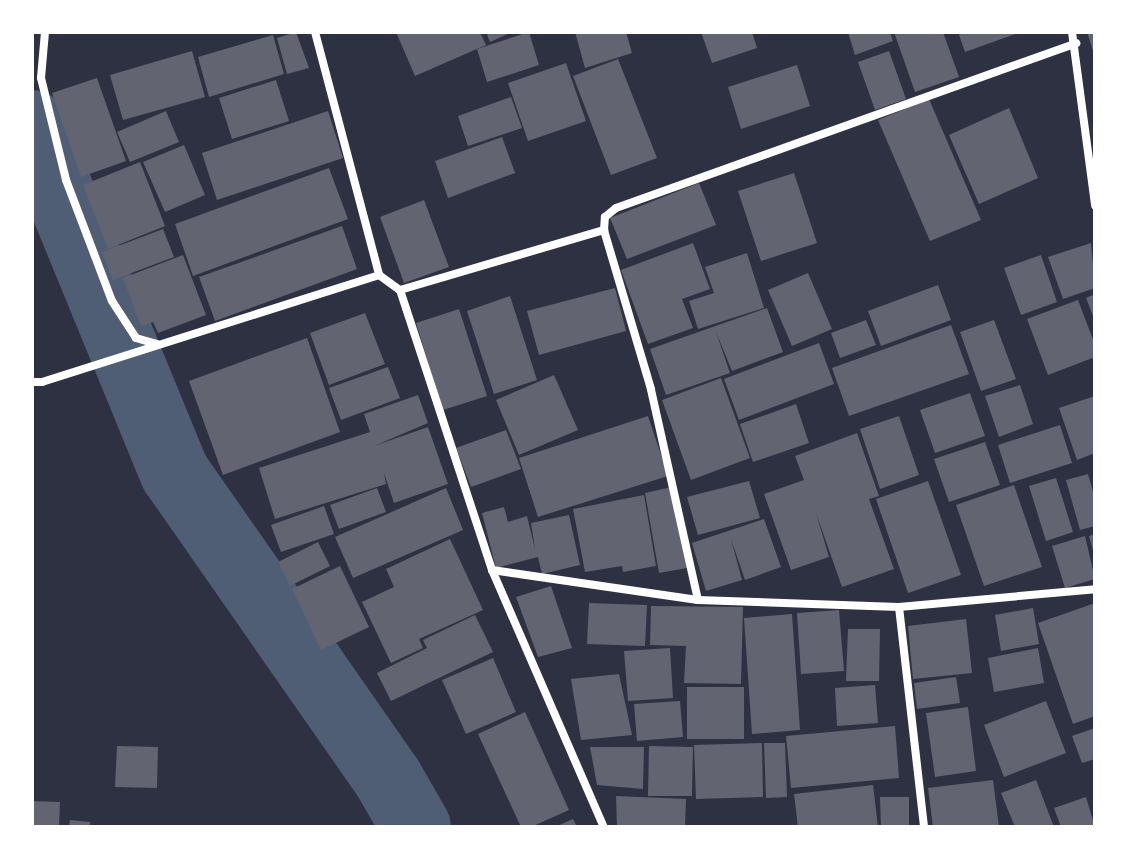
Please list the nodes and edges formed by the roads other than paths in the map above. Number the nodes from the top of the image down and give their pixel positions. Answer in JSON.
{"nodes":[{"id":1,"x":45,"y":32,"type":"edge"},
{"id":2,"x":315,"y":32,"type":"edge"},
{"id":3,"x":1072,"y":32,"type":"edge"},
{"id":4,"x":1076,"y":43,"type":"junction"},
{"id":5,"x":1094,"y":201,"type":"edge"},
{"id":6,"x":604,"y":230,"type":"junction"},
{"id":7,"x":379,"y":275,"type":"junction"},
{"id":8,"x":400,"y":290,"type":"junction"},
{"id":9,"x":161,"y":344,"type":"junction"},
{"id":10,"x":32,"y":382,"type":"edge"},
{"id":11,"x":492,"y":570,"type":"junction"},
{"id":12,"x":1095,"y":589,"type":"edge"},
{"id":13,"x":698,"y":600,"type":"junction"},
{"id":14,"x":899,"y":607,"type":"junction"},
{"id":15,"x":604,"y":827,"type":"edge"},
{"id":16,"x":924,"y":827,"type":"edge"}],
"edges":[{"from":1,"to":9,"type":"street"},
{"from":2,"to":7,"type":"street"},
{"from":3,"to":4,"type":"street"},
{"from":4,"to":5,"type":"street"},
{"from":4,"to":6,"type":"street"},
{"from":6,"to":8,"type":"street"},
{"from":6,"to":13,"type":"street"},
{"from":7,"to":8,"type":"street"},
{"from":7,"to":9,"type":"street"},
{"from":8,"to":11,"type":"street"},
{"from":9,"to":10,"type":"street"},
{"from":11,"to":13,"type":"street"},
{"from":11,"to":15,"type":"street"},
{"from":12,"to":14,"type":"street"},
{"from":13,"to":14,"type":"street"},
{"from":14,"to":16,"type":"street"}]}
